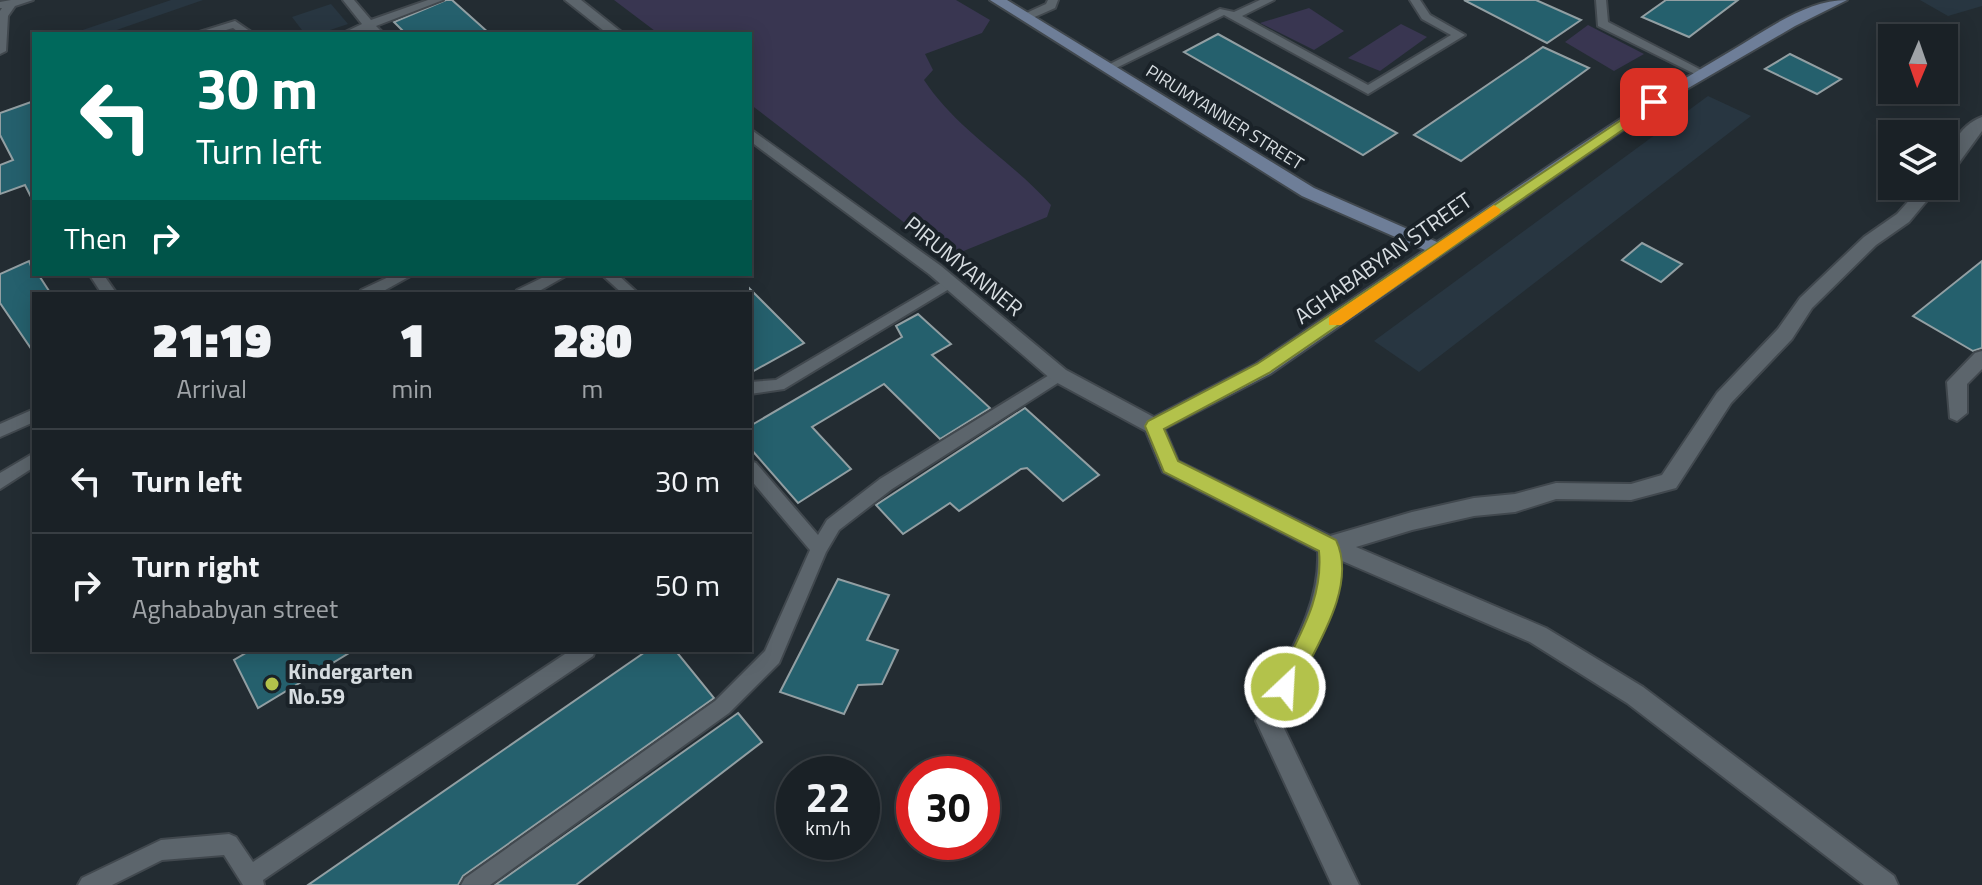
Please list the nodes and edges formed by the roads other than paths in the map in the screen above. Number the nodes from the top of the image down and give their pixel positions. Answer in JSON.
{"nodes":[{"id":1,"x":28,"y":0,"type":"edge"},
{"id":2,"x":348,"y":0,"type":"edge"},
{"id":3,"x":438,"y":0,"type":"edge"},
{"id":4,"x":572,"y":0,"type":"edge"},
{"id":5,"x":997,"y":0,"type":"edge"},
{"id":6,"x":1053,"y":0,"type":"edge"},
{"id":7,"x":1269,"y":0,"type":"edge"},
{"id":8,"x":1415,"y":0,"type":"edge"},
{"id":9,"x":1601,"y":0,"type":"edge"},
{"id":10,"x":1840,"y":0,"type":"edge"},
{"id":11,"x":5,"y":6,"type":"edge"},
{"id":12,"x":1227,"y":9,"type":"edge"},
{"id":13,"x":1026,"y":17,"type":"junction"},
{"id":14,"x":373,"y":30,"type":"edge"},
{"id":15,"x":206,"y":32,"type":"edge"},
{"id":16,"x":245,"y":32,"type":"edge"},
{"id":17,"x":614,"y":32,"type":"edge"},
{"id":18,"x":0,"y":51,"type":"edge"},
{"id":19,"x":1108,"y":68,"type":"junction"},
{"id":20,"x":1703,"y":74,"type":"junction"},
{"id":21,"x":1982,"y":122,"type":"edge"},
{"id":22,"x":752,"y":135,"type":"edge"},
{"id":23,"x":1958,"y":149,"type":"edge"},
{"id":24,"x":1919,"y":200,"type":"edge"},
{"id":25,"x":1441,"y":250,"type":"junction"},
{"id":26,"x":398,"y":276,"type":"edge"},
{"id":27,"x":558,"y":276,"type":"edge"},
{"id":28,"x":610,"y":276,"type":"edge"},
{"id":29,"x":949,"y":283,"type":"junction"},
{"id":30,"x":370,"y":292,"type":"edge"},
{"id":31,"x":526,"y":292,"type":"edge"},
{"id":32,"x":630,"y":292,"type":"edge"},
{"id":33,"x":1982,"y":358,"type":"edge"},
{"id":34,"x":1059,"y":375,"type":"junction"},
{"id":35,"x":752,"y":388,"type":"edge"},
{"id":36,"x":1957,"y":413,"type":"dead end"},
{"id":37,"x":32,"y":416,"type":"edge"},
{"id":38,"x":1154,"y":426,"type":"junction"},
{"id":39,"x":0,"y":431,"type":"edge"},
{"id":40,"x":32,"y":460,"type":"edge"},
{"id":41,"x":752,"y":470,"type":"edge"},
{"id":42,"x":0,"y":482,"type":"edge"},
{"id":43,"x":1329,"y":546,"type":"junction"},
{"id":44,"x":819,"y":549,"type":"junction"},
{"id":45,"x":583,"y":652,"type":"edge"},
{"id":46,"x":253,"y":880,"type":"edge"},
{"id":47,"x":89,"y":885,"type":"edge"},
{"id":48,"x":472,"y":885,"type":"edge"},
{"id":49,"x":1346,"y":885,"type":"edge"},
{"id":50,"x":1885,"y":885,"type":"edge"}],
"edges":[{"from":1,"to":11,"type":"lane"},
{"from":2,"to":14,"type":"lane"},
{"from":3,"to":14,"type":"lane"},
{"from":4,"to":17,"type":"street"},
{"from":5,"to":13,"type":"street","name":"PIRUMYANNER STREET"},
{"from":6,"to":13,"type":"lane"},
{"from":7,"to":12,"type":"lane"},
{"from":8,"to":12,"type":"lane"},
{"from":9,"to":20,"type":"lane"},
{"from":10,"to":20,"type":"street","name":"AGHABABYAN STREET"},
{"from":11,"to":18,"type":"lane"},
{"from":12,"to":19,"type":"lane"},
{"from":13,"to":19,"type":"street","name":"PIRUMYANNER STREET"},
{"from":15,"to":16,"type":"lane"},
{"from":19,"to":25,"type":"street","name":"PIRUMYANNER STREET"},
{"from":20,"to":25,"type":"street","name":"AGHABABYAN STREET"},
{"from":21,"to":23,"type":"street"},
{"from":22,"to":29,"type":"street","name":"PIRUMYANNER"},
{"from":24,"to":43,"type":"street"},
{"from":25,"to":38,"type":"street","name":"AGHABABYAN STREET"},
{"from":26,"to":30,"type":"lane"},
{"from":27,"to":31,"type":"lane"},
{"from":28,"to":32,"type":"lane"},
{"from":29,"to":34,"type":"street","name":"PIRUMYANNER"},
{"from":29,"to":35,"type":"lane"},
{"from":33,"to":36,"type":"street"},
{"from":34,"to":38,"type":"street","name":"PIRUMYANNER"},
{"from":34,"to":44,"type":"lane"},
{"from":37,"to":39,"type":"lane"},
{"from":38,"to":43,"type":"street"},
{"from":40,"to":42,"type":"lane"},
{"from":41,"to":44,"type":"lane"},
{"from":43,"to":49,"type":"street"},
{"from":43,"to":50,"type":"street"},
{"from":44,"to":48,"type":"lane"},
{"from":45,"to":46,"type":"lane"},
{"from":46,"to":47,"type":"lane"}]}
